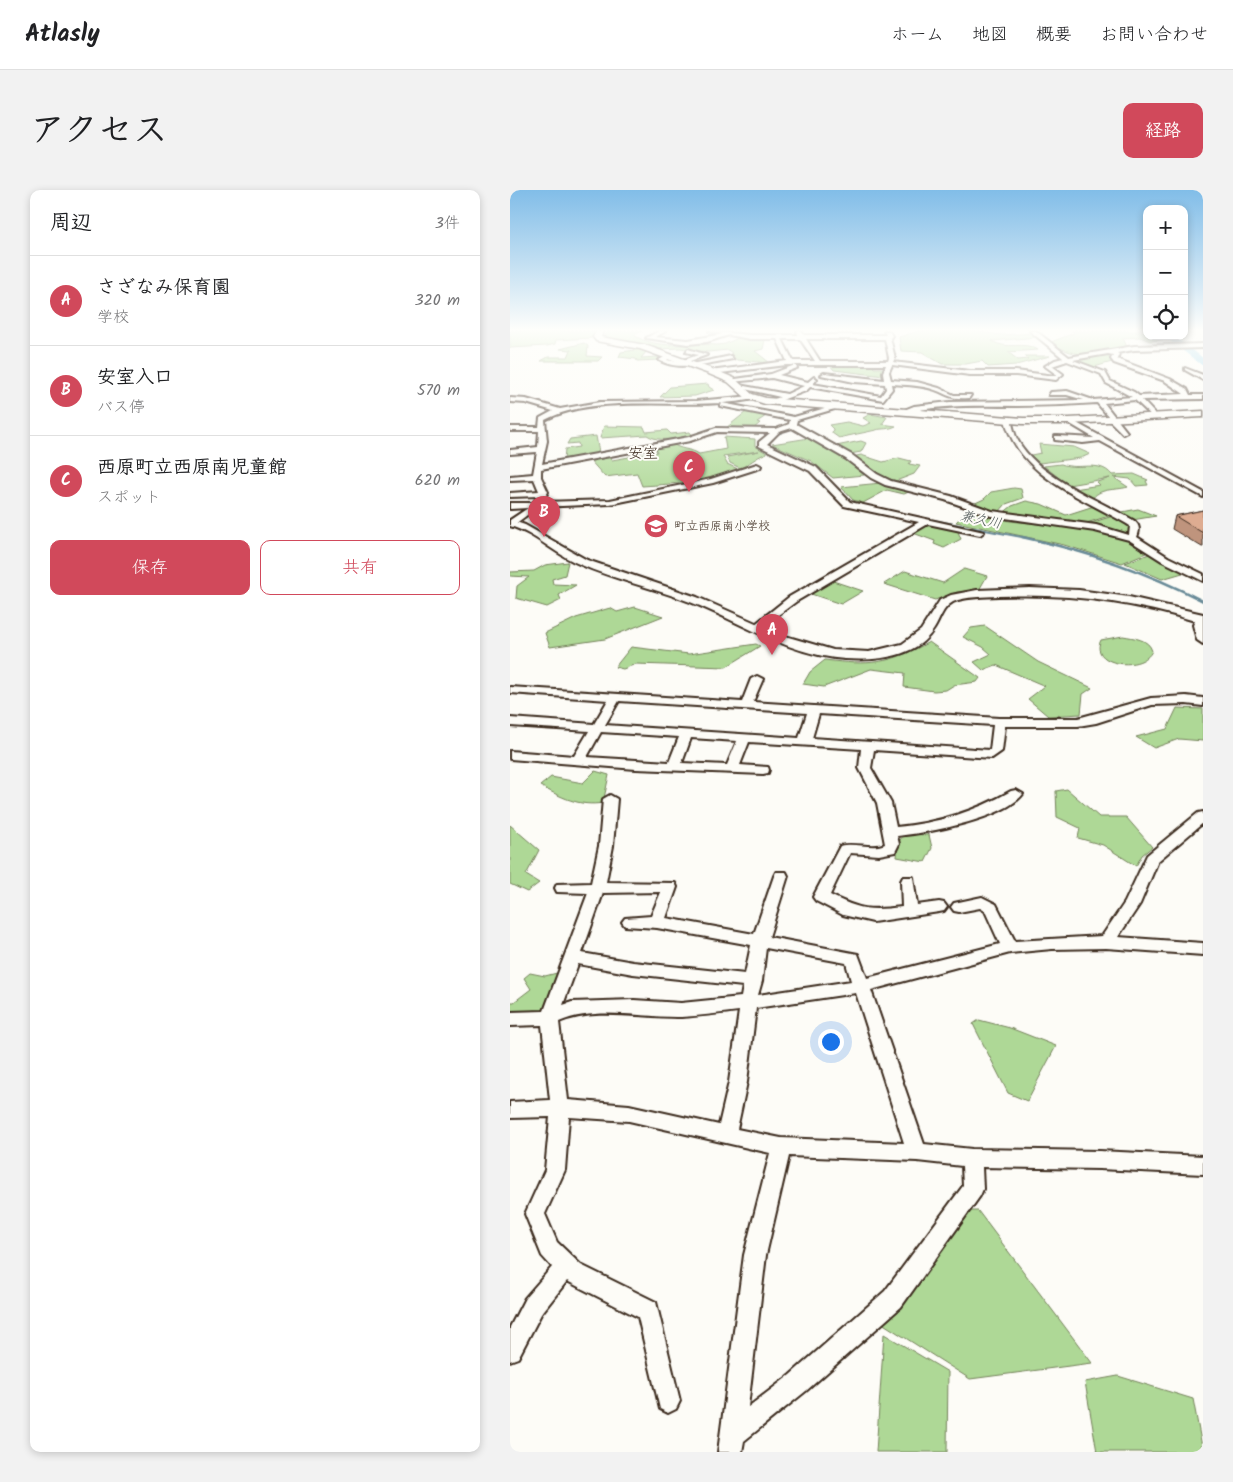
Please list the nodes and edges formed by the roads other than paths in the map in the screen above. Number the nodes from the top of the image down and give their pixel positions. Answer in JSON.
{"nodes":[{"id":1,"x":742,"y":390,"type":"edge"},
{"id":2,"x":761,"y":390,"type":"edge"},
{"id":3,"x":804,"y":390,"type":"edge"},
{"id":4,"x":847,"y":390,"type":"edge"},
{"id":5,"x":886,"y":390,"type":"edge"},
{"id":6,"x":906,"y":390,"type":"edge"},
{"id":7,"x":937,"y":390,"type":"edge"},
{"id":8,"x":969,"y":390,"type":"edge"},
{"id":9,"x":1123,"y":390,"type":"edge"},
{"id":10,"x":1183,"y":390,"type":"edge"},
{"id":11,"x":915,"y":392,"type":"dead end"},
{"id":12,"x":1051,"y":394,"type":"dead end"},
{"id":13,"x":787,"y":396,"type":"junction"},
{"id":14,"x":975,"y":396,"type":"junction"},
{"id":15,"x":1188,"y":396,"type":"junction"},
{"id":16,"x":1203,"y":397,"type":"edge"},
{"id":17,"x":752,"y":398,"type":"junction"},
{"id":18,"x":930,"y":398,"type":"dead end"},
{"id":19,"x":1139,"y":398,"type":"junction"},
{"id":20,"x":510,"y":400,"type":"edge"},
{"id":21,"x":706,"y":402,"type":"junction"},
{"id":22,"x":771,"y":402,"type":"junction"},
{"id":23,"x":1096,"y":402,"type":"junction"},
{"id":24,"x":682,"y":403,"type":"junction"},
{"id":25,"x":986,"y":405,"type":"junction"},
{"id":26,"x":1018,"y":405,"type":"junction"},
{"id":27,"x":941,"y":406,"type":"junction"},
{"id":28,"x":836,"y":407,"type":"junction"},
{"id":29,"x":560,"y":411,"type":"junction"},
{"id":30,"x":902,"y":412,"type":"junction"},
{"id":31,"x":674,"y":414,"type":"dead end"},
{"id":32,"x":1203,"y":414,"type":"edge"},
{"id":33,"x":1154,"y":416,"type":"junction"},
{"id":34,"x":1113,"y":419,"type":"junction"},
{"id":35,"x":1008,"y":420,"type":"junction"},
{"id":36,"x":1023,"y":420,"type":"junction"},
{"id":37,"x":1069,"y":421,"type":"junction"},
{"id":38,"x":793,"y":422,"type":"junction"},
{"id":39,"x":510,"y":429,"type":"edge"},
{"id":40,"x":541,"y":429,"type":"junction"},
{"id":41,"x":777,"y":431,"type":"junction"},
{"id":42,"x":1123,"y":432,"type":"dead end"},
{"id":43,"x":1058,"y":438,"type":"dead end"},
{"id":44,"x":1102,"y":439,"type":"junction"},
{"id":45,"x":540,"y":449,"type":"junction"},
{"id":46,"x":510,"y":452,"type":"edge"},
{"id":47,"x":757,"y":466,"type":"dead end"},
{"id":48,"x":537,"y":472,"type":"junction"},
{"id":49,"x":510,"y":478,"type":"edge"},
{"id":50,"x":510,"y":486,"type":"edge"},
{"id":51,"x":542,"y":489,"type":"junction"},
{"id":52,"x":510,"y":495,"type":"edge"},
{"id":53,"x":1203,"y":496,"type":"edge"},
{"id":54,"x":538,"y":505,"type":"junction"},
{"id":55,"x":510,"y":506,"type":"edge"},
{"id":56,"x":927,"y":521,"type":"junction"},
{"id":57,"x":511,"y":522,"type":"edge"},
{"id":58,"x":980,"y":532,"type":"dead end"},
{"id":59,"x":1132,"y":538,"type":"junction"},
{"id":60,"x":1203,"y":578,"type":"edge"},
{"id":61,"x":1202,"y":618,"type":"edge"},
{"id":62,"x":758,"y":627,"type":"junction"},
{"id":63,"x":1203,"y":640,"type":"edge"},
{"id":64,"x":757,"y":679,"type":"dead end"},
{"id":65,"x":510,"y":690,"type":"edge"},
{"id":66,"x":616,"y":696,"type":"junction"},
{"id":67,"x":1203,"y":702,"type":"edge"},
{"id":68,"x":747,"y":704,"type":"junction"},
{"id":69,"x":814,"y":709,"type":"junction"},
{"id":70,"x":510,"y":722,"type":"edge"},
{"id":71,"x":999,"y":722,"type":"junction"},
{"id":72,"x":597,"y":728,"type":"junction"},
{"id":73,"x":686,"y":735,"type":"junction"},
{"id":74,"x":744,"y":739,"type":"junction"},
{"id":75,"x":804,"y":743,"type":"junction"},
{"id":76,"x":868,"y":746,"type":"junction"},
{"id":77,"x":510,"y":755,"type":"edge"},
{"id":78,"x":578,"y":761,"type":"junction"},
{"id":79,"x":674,"y":766,"type":"junction"},
{"id":80,"x":732,"y":768,"type":"junction"},
{"id":81,"x":763,"y":770,"type":"dead end"},
{"id":82,"x":1016,"y":794,"type":"dead end"},
{"id":83,"x":610,"y":799,"type":"dead end"},
{"id":84,"x":1203,"y":816,"type":"edge"},
{"id":85,"x":890,"y":832,"type":"junction"},
{"id":86,"x":780,"y":876,"type":"dead end"},
{"id":87,"x":908,"y":881,"type":"dead end"},
{"id":88,"x":598,"y":886,"type":"junction"},
{"id":89,"x":562,"y":888,"type":"dead end"},
{"id":90,"x":939,"y":907,"type":"dead end"},
{"id":91,"x":959,"y":907,"type":"dead end"},
{"id":92,"x":910,"y":912,"type":"junction"},
{"id":93,"x":630,"y":922,"type":"dead end"},
{"id":94,"x":657,"y":922,"type":"junction"},
{"id":95,"x":760,"y":939,"type":"junction"},
{"id":96,"x":1106,"y":942,"type":"junction"},
{"id":97,"x":1010,"y":948,"type":"junction"},
{"id":98,"x":1203,"y":949,"type":"edge"},
{"id":99,"x":572,"y":957,"type":"junction"},
{"id":100,"x":754,"y":981,"type":"junction"},
{"id":101,"x":862,"y":986,"type":"junction"},
{"id":102,"x":748,"y":1003,"type":"junction"},
{"id":103,"x":550,"y":1018,"type":"junction"},
{"id":104,"x":510,"y":1019,"type":"edge"},
{"id":105,"x":560,"y":1108,"type":"junction"},
{"id":106,"x":510,"y":1110,"type":"edge"},
{"id":107,"x":726,"y":1135,"type":"junction"},
{"id":108,"x":781,"y":1147,"type":"junction"},
{"id":109,"x":918,"y":1152,"type":"junction"},
{"id":110,"x":972,"y":1158,"type":"junction"},
{"id":111,"x":1203,"y":1165,"type":"edge"},
{"id":112,"x":566,"y":1266,"type":"junction"},
{"id":113,"x":510,"y":1350,"type":"edge"},
{"id":114,"x":668,"y":1401,"type":"dead end"},
{"id":115,"x":732,"y":1443,"type":"edge"}],
"edges":[{"from":1,"to":17,"type":"main road"},
{"from":2,"to":13,"type":"street"},
{"from":3,"to":13,"type":"street"},
{"from":4,"to":5,"type":"street"},
{"from":6,"to":11,"type":"street"},
{"from":7,"to":14,"type":"street"},
{"from":8,"to":14,"type":"street"},
{"from":9,"to":19,"type":"street"},
{"from":10,"to":15,"type":"street"},
{"from":12,"to":23,"type":"street"},
{"from":13,"to":22,"type":"street"},
{"from":14,"to":25,"type":"street"},
{"from":15,"to":16,"type":"street"},
{"from":15,"to":19,"type":"street"},
{"from":17,"to":21,"type":"street"},
{"from":17,"to":22,"type":"main road"},
{"from":18,"to":27,"type":"street"},
{"from":19,"to":23,"type":"street"},
{"from":19,"to":33,"type":"street"},
{"from":20,"to":29,"type":"street"},
{"from":21,"to":24,"type":"street"},
{"from":21,"to":38,"type":"street"},
{"from":22,"to":28,"type":"main road"},
{"from":23,"to":26,"type":"street"},
{"from":23,"to":34,"type":"street"},
{"from":24,"to":29,"type":"street"},
{"from":24,"to":31,"type":"street"},
{"from":25,"to":26,"type":"street"},
{"from":25,"to":27,"type":"street"},
{"from":26,"to":36,"type":"street"},
{"from":27,"to":30,"type":"street"},
{"from":28,"to":30,"type":"main road"},
{"from":28,"to":38,"type":"street"},
{"from":29,"to":40,"type":"street"},
{"from":30,"to":35,"type":"main road"},
{"from":32,"to":33,"type":"main road"},
{"from":33,"to":34,"type":"main road"},
{"from":34,"to":37,"type":"main road"},
{"from":34,"to":42,"type":"street"},
{"from":35,"to":36,"type":"main road"},
{"from":35,"to":59,"type":"street"},
{"from":36,"to":37,"type":"main road"},
{"from":37,"to":44,"type":"street"},
{"from":38,"to":41,"type":"street"},
{"from":38,"to":59,"type":"street"},
{"from":39,"to":40,"type":"street"},
{"from":40,"to":45,"type":"street"},
{"from":41,"to":48,"type":"street"},
{"from":41,"to":56,"type":"street"},
{"from":43,"to":44,"type":"street"},
{"from":44,"to":53,"type":"street"},
{"from":45,"to":46,"type":"street"},
{"from":45,"to":48,"type":"street"},
{"from":47,"to":54,"type":"street"},
{"from":48,"to":49,"type":"street"},
{"from":48,"to":51,"type":"street"},
{"from":50,"to":51,"type":"street"},
{"from":51,"to":52,"type":"street"},
{"from":51,"to":54,"type":"street"},
{"from":54,"to":55,"type":"street"},
{"from":54,"to":57,"type":"street"},
{"from":56,"to":58,"type":"street"},
{"from":56,"to":62,"type":"street"},
{"from":57,"to":62,"type":"street"},
{"from":59,"to":60,"type":"street"},
{"from":61,"to":62,"type":"street"},
{"from":61,"to":63,"type":"street"},
{"from":64,"to":68,"type":"street"},
{"from":65,"to":66,"type":"street"},
{"from":66,"to":68,"type":"street"},
{"from":66,"to":72,"type":"street"},
{"from":67,"to":71,"type":"street"},
{"from":68,"to":69,"type":"street"},
{"from":69,"to":71,"type":"street"},
{"from":69,"to":75,"type":"street"},
{"from":70,"to":72,"type":"street"},
{"from":71,"to":76,"type":"street"},
{"from":72,"to":73,"type":"street"},
{"from":72,"to":78,"type":"street"},
{"from":73,"to":74,"type":"street"},
{"from":73,"to":79,"type":"street"},
{"from":74,"to":75,"type":"street"},
{"from":74,"to":80,"type":"street"},
{"from":75,"to":76,"type":"street"},
{"from":76,"to":85,"type":"street"},
{"from":77,"to":78,"type":"street"},
{"from":78,"to":79,"type":"street"},
{"from":79,"to":80,"type":"street"},
{"from":80,"to":81,"type":"street"},
{"from":82,"to":85,"type":"street"},
{"from":83,"to":88,"type":"street"},
{"from":84,"to":96,"type":"street"},
{"from":85,"to":92,"type":"street"},
{"from":86,"to":95,"type":"street"},
{"from":87,"to":92,"type":"street"},
{"from":88,"to":89,"type":"street"},
{"from":88,"to":94,"type":"street"},
{"from":88,"to":99,"type":"street"},
{"from":90,"to":92,"type":"street"},
{"from":91,"to":97,"type":"street"},
{"from":93,"to":94,"type":"street"},
{"from":94,"to":95,"type":"street"},
{"from":95,"to":100,"type":"street"},
{"from":95,"to":101,"type":"street"},
{"from":96,"to":97,"type":"street"},
{"from":96,"to":98,"type":"street"},
{"from":97,"to":101,"type":"street"},
{"from":99,"to":100,"type":"street"},
{"from":99,"to":103,"type":"street"},
{"from":100,"to":102,"type":"street"},
{"from":101,"to":102,"type":"street"},
{"from":101,"to":109,"type":"street"},
{"from":102,"to":103,"type":"street"},
{"from":102,"to":107,"type":"street"},
{"from":103,"to":104,"type":"street"},
{"from":103,"to":105,"type":"street"},
{"from":105,"to":106,"type":"street"},
{"from":105,"to":107,"type":"street"},
{"from":105,"to":112,"type":"street"},
{"from":107,"to":108,"type":"street"},
{"from":108,"to":109,"type":"street"},
{"from":108,"to":115,"type":"street"},
{"from":109,"to":110,"type":"street"},
{"from":110,"to":111,"type":"street"},
{"from":110,"to":115,"type":"street"},
{"from":112,"to":113,"type":"street"},
{"from":112,"to":114,"type":"street"}]}
